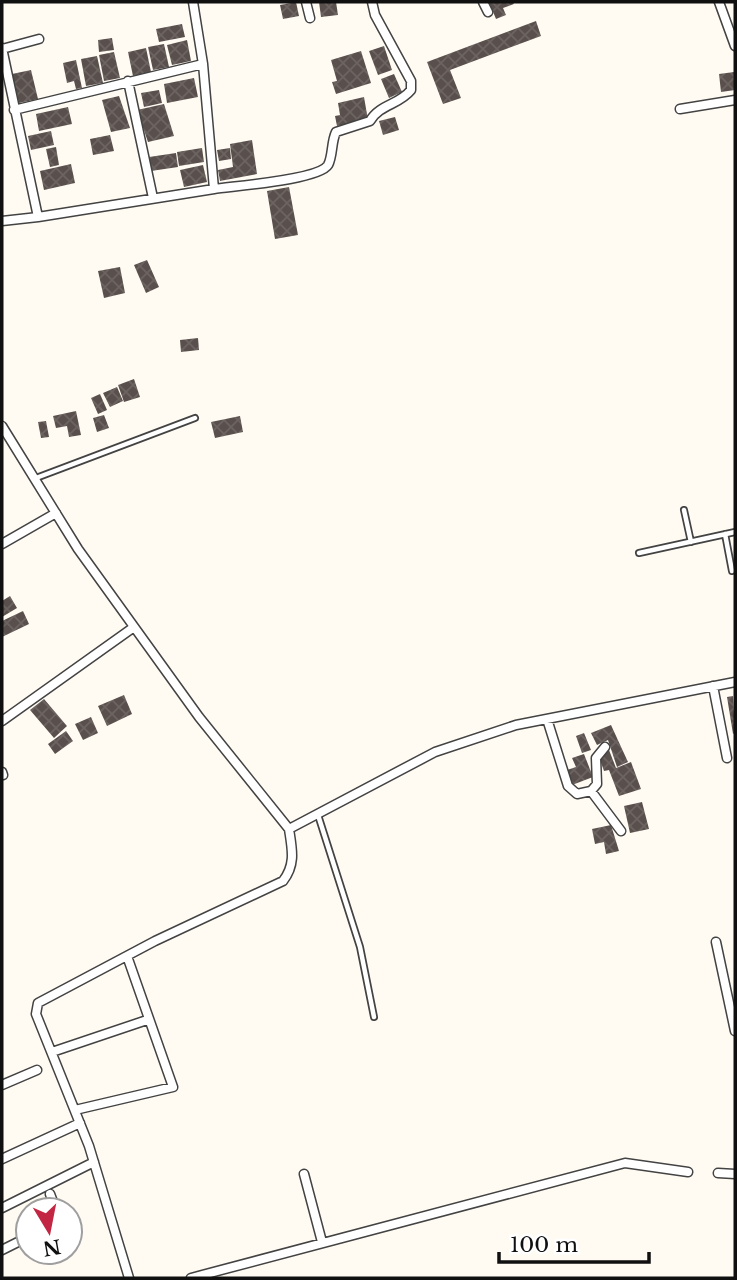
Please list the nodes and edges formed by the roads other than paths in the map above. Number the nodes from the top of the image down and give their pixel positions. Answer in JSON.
{"nodes":[{"id":1,"x":193,"y":2,"type":"edge"},
{"id":2,"x":306,"y":2,"type":"edge"},
{"id":3,"x":372,"y":2,"type":"edge"},
{"id":4,"x":482,"y":2,"type":"edge"},
{"id":5,"x":719,"y":2,"type":"edge"},
{"id":6,"x":488,"y":12,"type":"dead end"},
{"id":7,"x":310,"y":18,"type":"dead end"},
{"id":8,"x":39,"y":38,"type":"dead end"},
{"id":9,"x":735,"y":46,"type":"edge"},
{"id":10,"x":2,"y":49,"type":"edge"},
{"id":11,"x":203,"y":64,"type":"junction"},
{"id":12,"x":128,"y":81,"type":"junction"},
{"id":13,"x":735,"y":100,"type":"edge"},
{"id":14,"x":680,"y":109,"type":"dead end"},
{"id":15,"x":14,"y":110,"type":"junction"},
{"id":16,"x":214,"y":188,"type":"junction"},
{"id":17,"x":153,"y":198,"type":"junction"},
{"id":18,"x":38,"y":217,"type":"junction"},
{"id":19,"x":2,"y":221,"type":"edge"},
{"id":20,"x":195,"y":418,"type":"dead end"},
{"id":21,"x":2,"y":426,"type":"edge"},
{"id":22,"x":35,"y":479,"type":"junction"},
{"id":23,"x":684,"y":510,"type":"dead end"},
{"id":24,"x":56,"y":513,"type":"junction"},
{"id":25,"x":735,"y":532,"type":"edge"},
{"id":26,"x":725,"y":534,"type":"junction"},
{"id":27,"x":691,"y":542,"type":"junction"},
{"id":28,"x":2,"y":544,"type":"edge"},
{"id":29,"x":639,"y":553,"type":"dead end"},
{"id":30,"x":733,"y":571,"type":"dead end"},
{"id":31,"x":134,"y":627,"type":"junction"},
{"id":32,"x":735,"y":682,"type":"edge"},
{"id":33,"x":713,"y":686,"type":"junction"},
{"id":34,"x":547,"y":719,"type":"junction"},
{"id":35,"x":2,"y":721,"type":"edge"},
{"id":36,"x":735,"y":741,"type":"edge"},
{"id":37,"x":725,"y":743,"type":"junction"},
{"id":38,"x":605,"y":747,"type":"dead end"},
{"id":39,"x":727,"y":758,"type":"dead end"},
{"id":40,"x":591,"y":791,"type":"junction"},
{"id":41,"x":318,"y":814,"type":"junction"},
{"id":42,"x":289,"y":829,"type":"junction"},
{"id":43,"x":621,"y":831,"type":"dead end"},
{"id":44,"x":716,"y":942,"type":"dead end"},
{"id":45,"x":127,"y":956,"type":"junction"},
{"id":46,"x":374,"y":1017,"type":"dead end"},
{"id":47,"x":147,"y":1020,"type":"junction"},
{"id":48,"x":735,"y":1031,"type":"edge"},
{"id":49,"x":52,"y":1052,"type":"junction"},
{"id":50,"x":37,"y":1070,"type":"dead end"},
{"id":51,"x":2,"y":1085,"type":"edge"},
{"id":52,"x":75,"y":1110,"type":"junction"},
{"id":53,"x":80,"y":1123,"type":"junction"},
{"id":54,"x":2,"y":1159,"type":"edge"},
{"id":55,"x":94,"y":1162,"type":"junction"},
{"id":56,"x":688,"y":1172,"type":"dead end"},
{"id":57,"x":718,"y":1173,"type":"dead end"},
{"id":58,"x":304,"y":1174,"type":"dead end"},
{"id":59,"x":735,"y":1174,"type":"edge"},
{"id":60,"x":2,"y":1208,"type":"edge"},
{"id":61,"x":322,"y":1242,"type":"junction"},
{"id":62,"x":130,"y":1278,"type":"edge"},
{"id":63,"x":191,"y":1278,"type":"edge"}],
"edges":[{"from":1,"to":11,"type":"street"},
{"from":2,"to":7,"type":"street"},
{"from":3,"to":16,"type":"street"},
{"from":4,"to":6,"type":"street"},
{"from":5,"to":9,"type":"street"},
{"from":8,"to":10,"type":"street"},
{"from":10,"to":15,"type":"street"},
{"from":11,"to":12,"type":"street"},
{"from":11,"to":16,"type":"street"},
{"from":12,"to":15,"type":"street"},
{"from":12,"to":17,"type":"street"},
{"from":13,"to":14,"type":"street"},
{"from":15,"to":18,"type":"street"},
{"from":16,"to":17,"type":"street"},
{"from":17,"to":18,"type":"street"},
{"from":18,"to":19,"type":"street"},
{"from":20,"to":22,"type":"lane"},
{"from":21,"to":22,"type":"street"},
{"from":22,"to":24,"type":"street"},
{"from":23,"to":27,"type":"lane"},
{"from":24,"to":28,"type":"street"},
{"from":24,"to":31,"type":"street"},
{"from":25,"to":26,"type":"lane"},
{"from":26,"to":27,"type":"lane"},
{"from":26,"to":30,"type":"lane"},
{"from":27,"to":29,"type":"lane"},
{"from":31,"to":35,"type":"street"},
{"from":31,"to":42,"type":"street"},
{"from":32,"to":33,"type":"street"},
{"from":33,"to":34,"type":"street"},
{"from":33,"to":37,"type":"street"},
{"from":34,"to":40,"type":"street"},
{"from":34,"to":41,"type":"street"},
{"from":36,"to":37,"type":"street"},
{"from":37,"to":39,"type":"street"},
{"from":38,"to":40,"type":"street"},
{"from":40,"to":43,"type":"street"},
{"from":41,"to":42,"type":"street"},
{"from":41,"to":46,"type":"lane"},
{"from":42,"to":45,"type":"street"},
{"from":44,"to":48,"type":"street"},
{"from":45,"to":47,"type":"street"},
{"from":45,"to":49,"type":"street"},
{"from":47,"to":49,"type":"street"},
{"from":47,"to":52,"type":"street"},
{"from":49,"to":52,"type":"street"},
{"from":50,"to":51,"type":"street"},
{"from":52,"to":53,"type":"street"},
{"from":53,"to":54,"type":"street"},
{"from":53,"to":55,"type":"street"},
{"from":55,"to":60,"type":"street"},
{"from":55,"to":62,"type":"street"},
{"from":56,"to":61,"type":"street"},
{"from":57,"to":59,"type":"street"},
{"from":58,"to":61,"type":"street"},
{"from":61,"to":63,"type":"street"}]}
